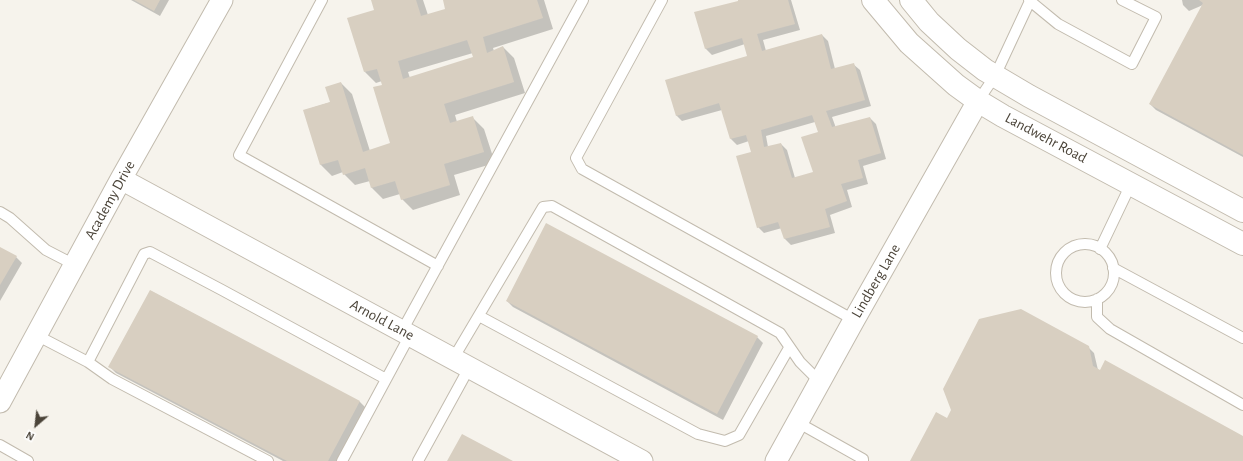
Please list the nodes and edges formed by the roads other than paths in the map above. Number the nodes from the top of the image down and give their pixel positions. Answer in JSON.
{"nodes":[{"id":1,"x":222,"y":0,"type":"edge"},
{"id":2,"x":322,"y":0,"type":"edge"},
{"id":3,"x":583,"y":0,"type":"edge"},
{"id":4,"x":662,"y":0,"type":"edge"},
{"id":5,"x":873,"y":0,"type":"edge"},
{"id":6,"x":911,"y":0,"type":"edge"},
{"id":7,"x":1030,"y":0,"type":"edge"},
{"id":8,"x":1122,"y":0,"type":"edge"},
{"id":9,"x":995,"y":76,"type":"junction"},
{"id":10,"x":978,"y":101,"type":"junction"},
{"id":11,"x":121,"y":179,"type":"junction"},
{"id":12,"x":1131,"y":184,"type":"junction"},
{"id":13,"x":1243,"y":211,"type":"edge"},
{"id":14,"x":0,"y":212,"type":"edge"},
{"id":15,"x":1243,"y":244,"type":"edge"},
{"id":16,"x":1100,"y":248,"type":"junction"},
{"id":17,"x":75,"y":265,"type":"junction"},
{"id":18,"x":438,"y":266,"type":"junction"},
{"id":19,"x":1113,"y":268,"type":"junction"},
{"id":20,"x":1097,"y":299,"type":"junction"},
{"id":21,"x":479,"y":316,"type":"junction"},
{"id":22,"x":854,"y":320,"type":"junction"},
{"id":23,"x":406,"y":333,"type":"junction"},
{"id":24,"x":36,"y":335,"type":"junction"},
{"id":25,"x":1243,"y":338,"type":"edge"},
{"id":26,"x":789,"y":348,"type":"junction"},
{"id":27,"x":88,"y":362,"type":"junction"},
{"id":28,"x":461,"y":363,"type":"junction"},
{"id":29,"x":386,"y":379,"type":"junction"},
{"id":30,"x":820,"y":382,"type":"junction"},
{"id":31,"x":0,"y":402,"type":"edge"},
{"id":32,"x":1243,"y":405,"type":"edge"},
{"id":33,"x":797,"y":422,"type":"junction"},
{"id":34,"x":0,"y":445,"type":"edge"},
{"id":35,"x":28,"y":461,"type":"edge"},
{"id":36,"x":268,"y":461,"type":"edge"},
{"id":37,"x":342,"y":461,"type":"edge"},
{"id":38,"x":418,"y":461,"type":"edge"},
{"id":39,"x":642,"y":461,"type":"edge"},
{"id":40,"x":776,"y":461,"type":"edge"},
{"id":41,"x":863,"y":461,"type":"edge"}],
"edges":[{"from":1,"to":11,"type":"street","name":"Academy Drive"},
{"from":2,"to":18,"type":"lane"},
{"from":3,"to":18,"type":"lane"},
{"from":4,"to":22,"type":"lane"},
{"from":5,"to":10,"type":"street","name":"Landwehr Road"},
{"from":6,"to":9,"type":"street","name":"Landwehr Road"},
{"from":7,"to":8,"type":"lane"},
{"from":7,"to":9,"type":"lane"},
{"from":9,"to":10,"type":"lane"},
{"from":9,"to":13,"type":"street","name":"Landwehr Road"},
{"from":10,"to":12,"type":"street","name":"Landwehr Road"},
{"from":10,"to":22,"type":"street","name":"Lindberg Lane"},
{"from":11,"to":17,"type":"street","name":"Academy Drive"},
{"from":11,"to":23,"type":"street","name":"Arnold Lane"},
{"from":12,"to":15,"type":"street","name":"Landwehr Road"},
{"from":12,"to":16,"type":"lane"},
{"from":14,"to":17,"type":"lane"},
{"from":16,"to":19,"type":"lane"},
{"from":16,"to":20,"type":"lane"},
{"from":17,"to":24,"type":"street","name":"Academy Drive"},
{"from":18,"to":23,"type":"lane"},
{"from":19,"to":20,"type":"lane"},
{"from":19,"to":25,"type":"lane"},
{"from":20,"to":32,"type":"lane"},
{"from":21,"to":26,"type":"lane"},
{"from":21,"to":26,"type":"lane"},
{"from":21,"to":28,"type":"lane"},
{"from":22,"to":30,"type":"street","name":"Lindberg Lane"},
{"from":23,"to":28,"type":"street","name":"Arnold Lane"},
{"from":23,"to":29,"type":"lane"},
{"from":24,"to":27,"type":"lane"},
{"from":24,"to":31,"type":"street","name":"Academy Drive"},
{"from":26,"to":30,"type":"lane"},
{"from":27,"to":29,"type":"lane"},
{"from":27,"to":36,"type":"lane"},
{"from":28,"to":38,"type":"lane"},
{"from":28,"to":39,"type":"street","name":"Arnold Lane"},
{"from":29,"to":37,"type":"lane"},
{"from":30,"to":33,"type":"street","name":"Lindberg Lane"},
{"from":33,"to":40,"type":"street","name":"Lindberg Lane"},
{"from":33,"to":41,"type":"lane"},
{"from":34,"to":35,"type":"lane"}]}
